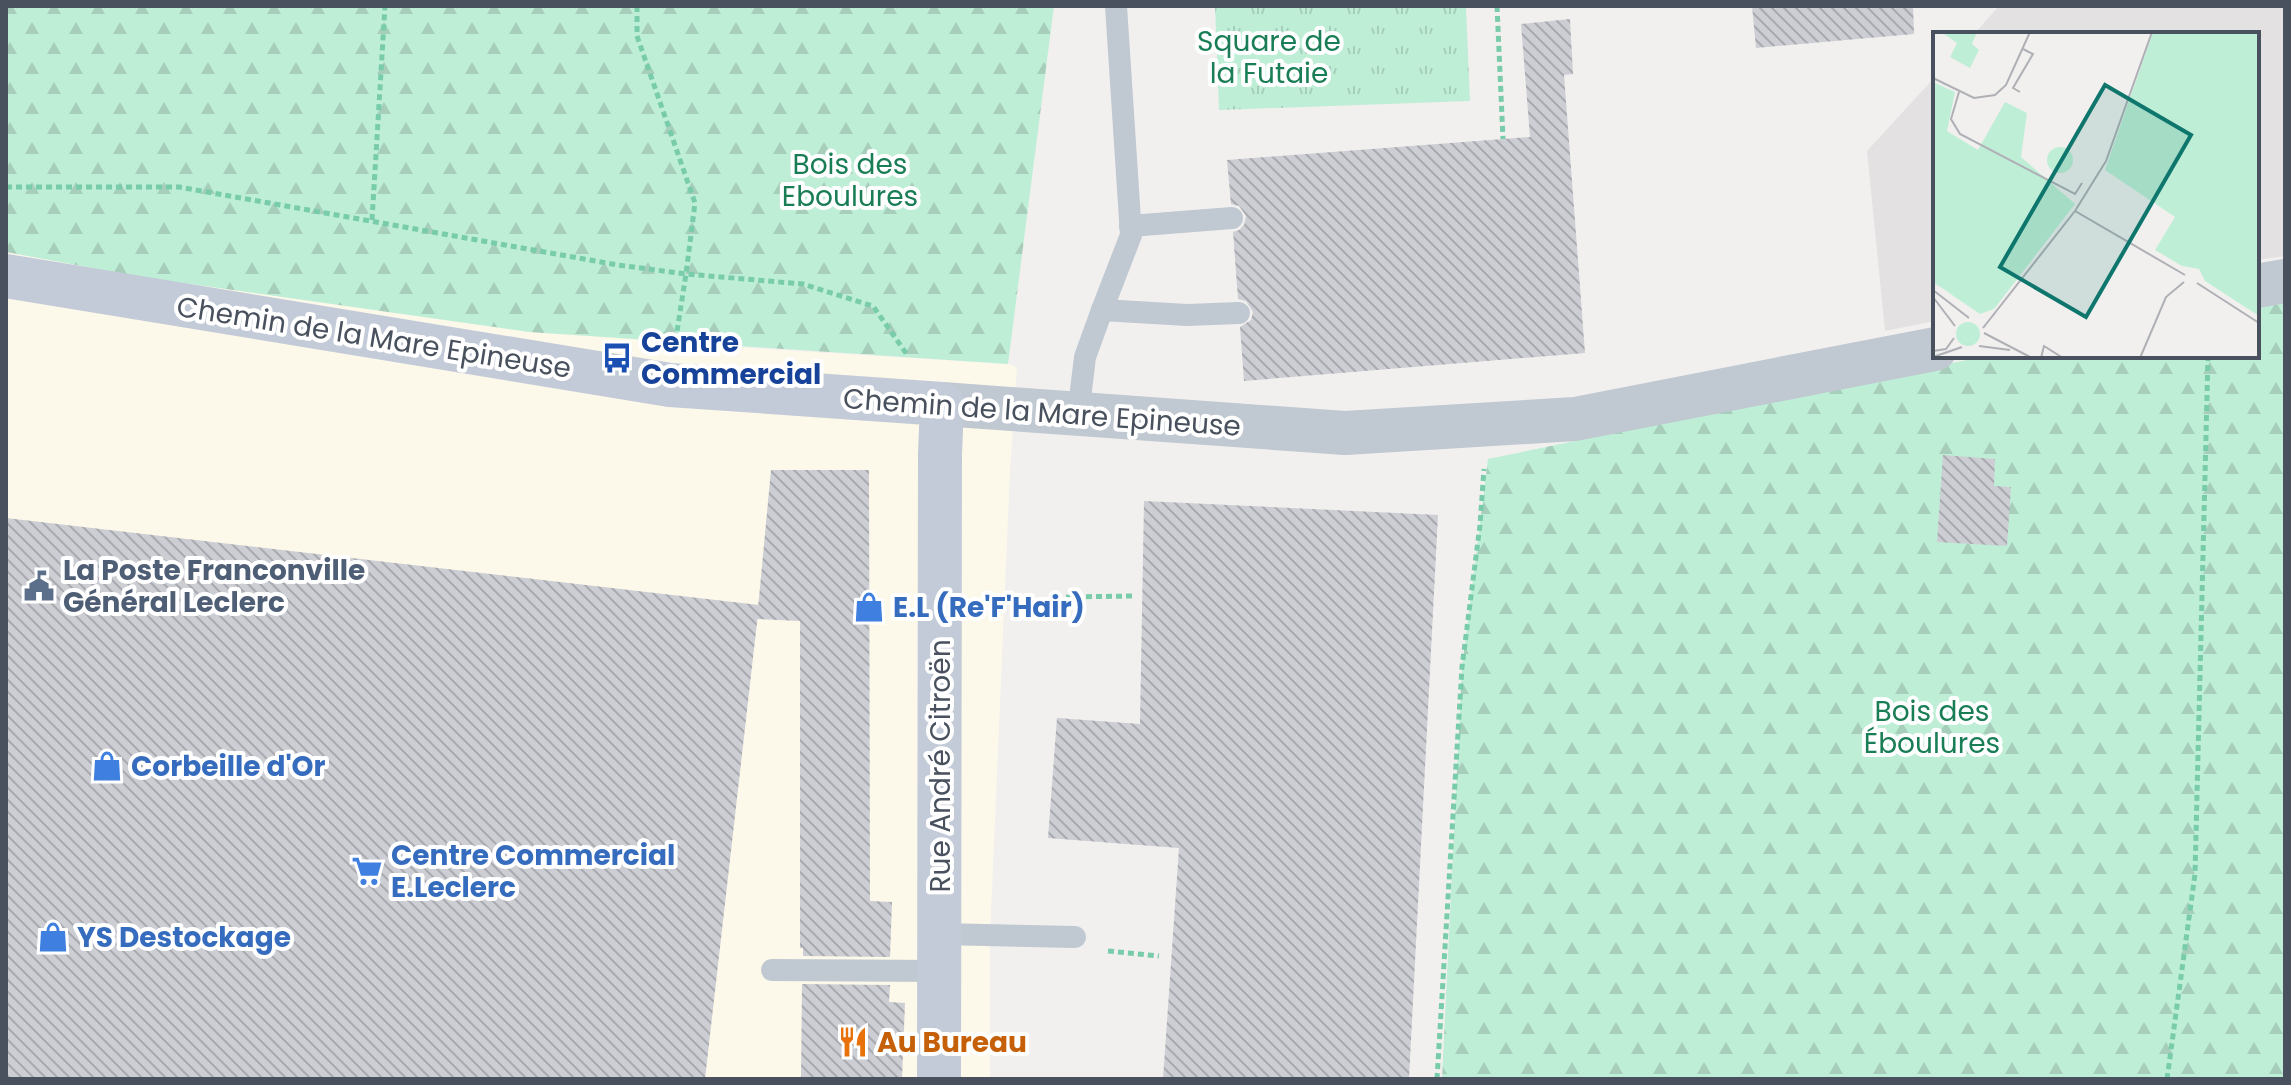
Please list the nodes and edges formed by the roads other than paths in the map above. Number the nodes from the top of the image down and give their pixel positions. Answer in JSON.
{"nodes":[{"id":1,"x":1116,"y":6,"type":"edge"},
{"id":2,"x":1232,"y":218,"type":"dead end"},
{"id":3,"x":1130,"y":226,"type":"junction"},
{"id":4,"x":6,"y":276,"type":"edge"},
{"id":5,"x":2285,"y":281,"type":"edge"},
{"id":6,"x":2259,"y":286,"type":"edge"},
{"id":7,"x":1102,"y":310,"type":"junction"},
{"id":8,"x":1239,"y":313,"type":"dead end"},
{"id":9,"x":1933,"y":349,"type":"edge"},
{"id":10,"x":942,"y":404,"type":"junction"},
{"id":11,"x":1078,"y":415,"type":"junction"},
{"id":12,"x":1075,"y":937,"type":"dead end"},
{"id":13,"x":940,"y":953,"type":"junction"},
{"id":14,"x":772,"y":970,"type":"dead end"},
{"id":15,"x":939,"y":1079,"type":"edge"}],
"edges":[{"from":1,"to":3,"type":"lane"},
{"from":2,"to":3,"type":"lane"},
{"from":3,"to":7,"type":"lane"},
{"from":4,"to":10,"type":"main road","name":"Chemin de la Mare Epineuse"},
{"from":5,"to":6,"type":"street"},
{"from":7,"to":8,"type":"lane"},
{"from":7,"to":11,"type":"lane"},
{"from":9,"to":11,"type":"street","name":"Chemin de la Mare Epineuse"},
{"from":10,"to":11,"type":"street","name":"Chemin de la Mare Epineuse"},
{"from":10,"to":13,"type":"main road","name":"Rue André Citroën"},
{"from":12,"to":13,"type":"lane"},
{"from":13,"to":14,"type":"lane"},
{"from":13,"to":15,"type":"main road","name":"Rue André Citroën"}]}
